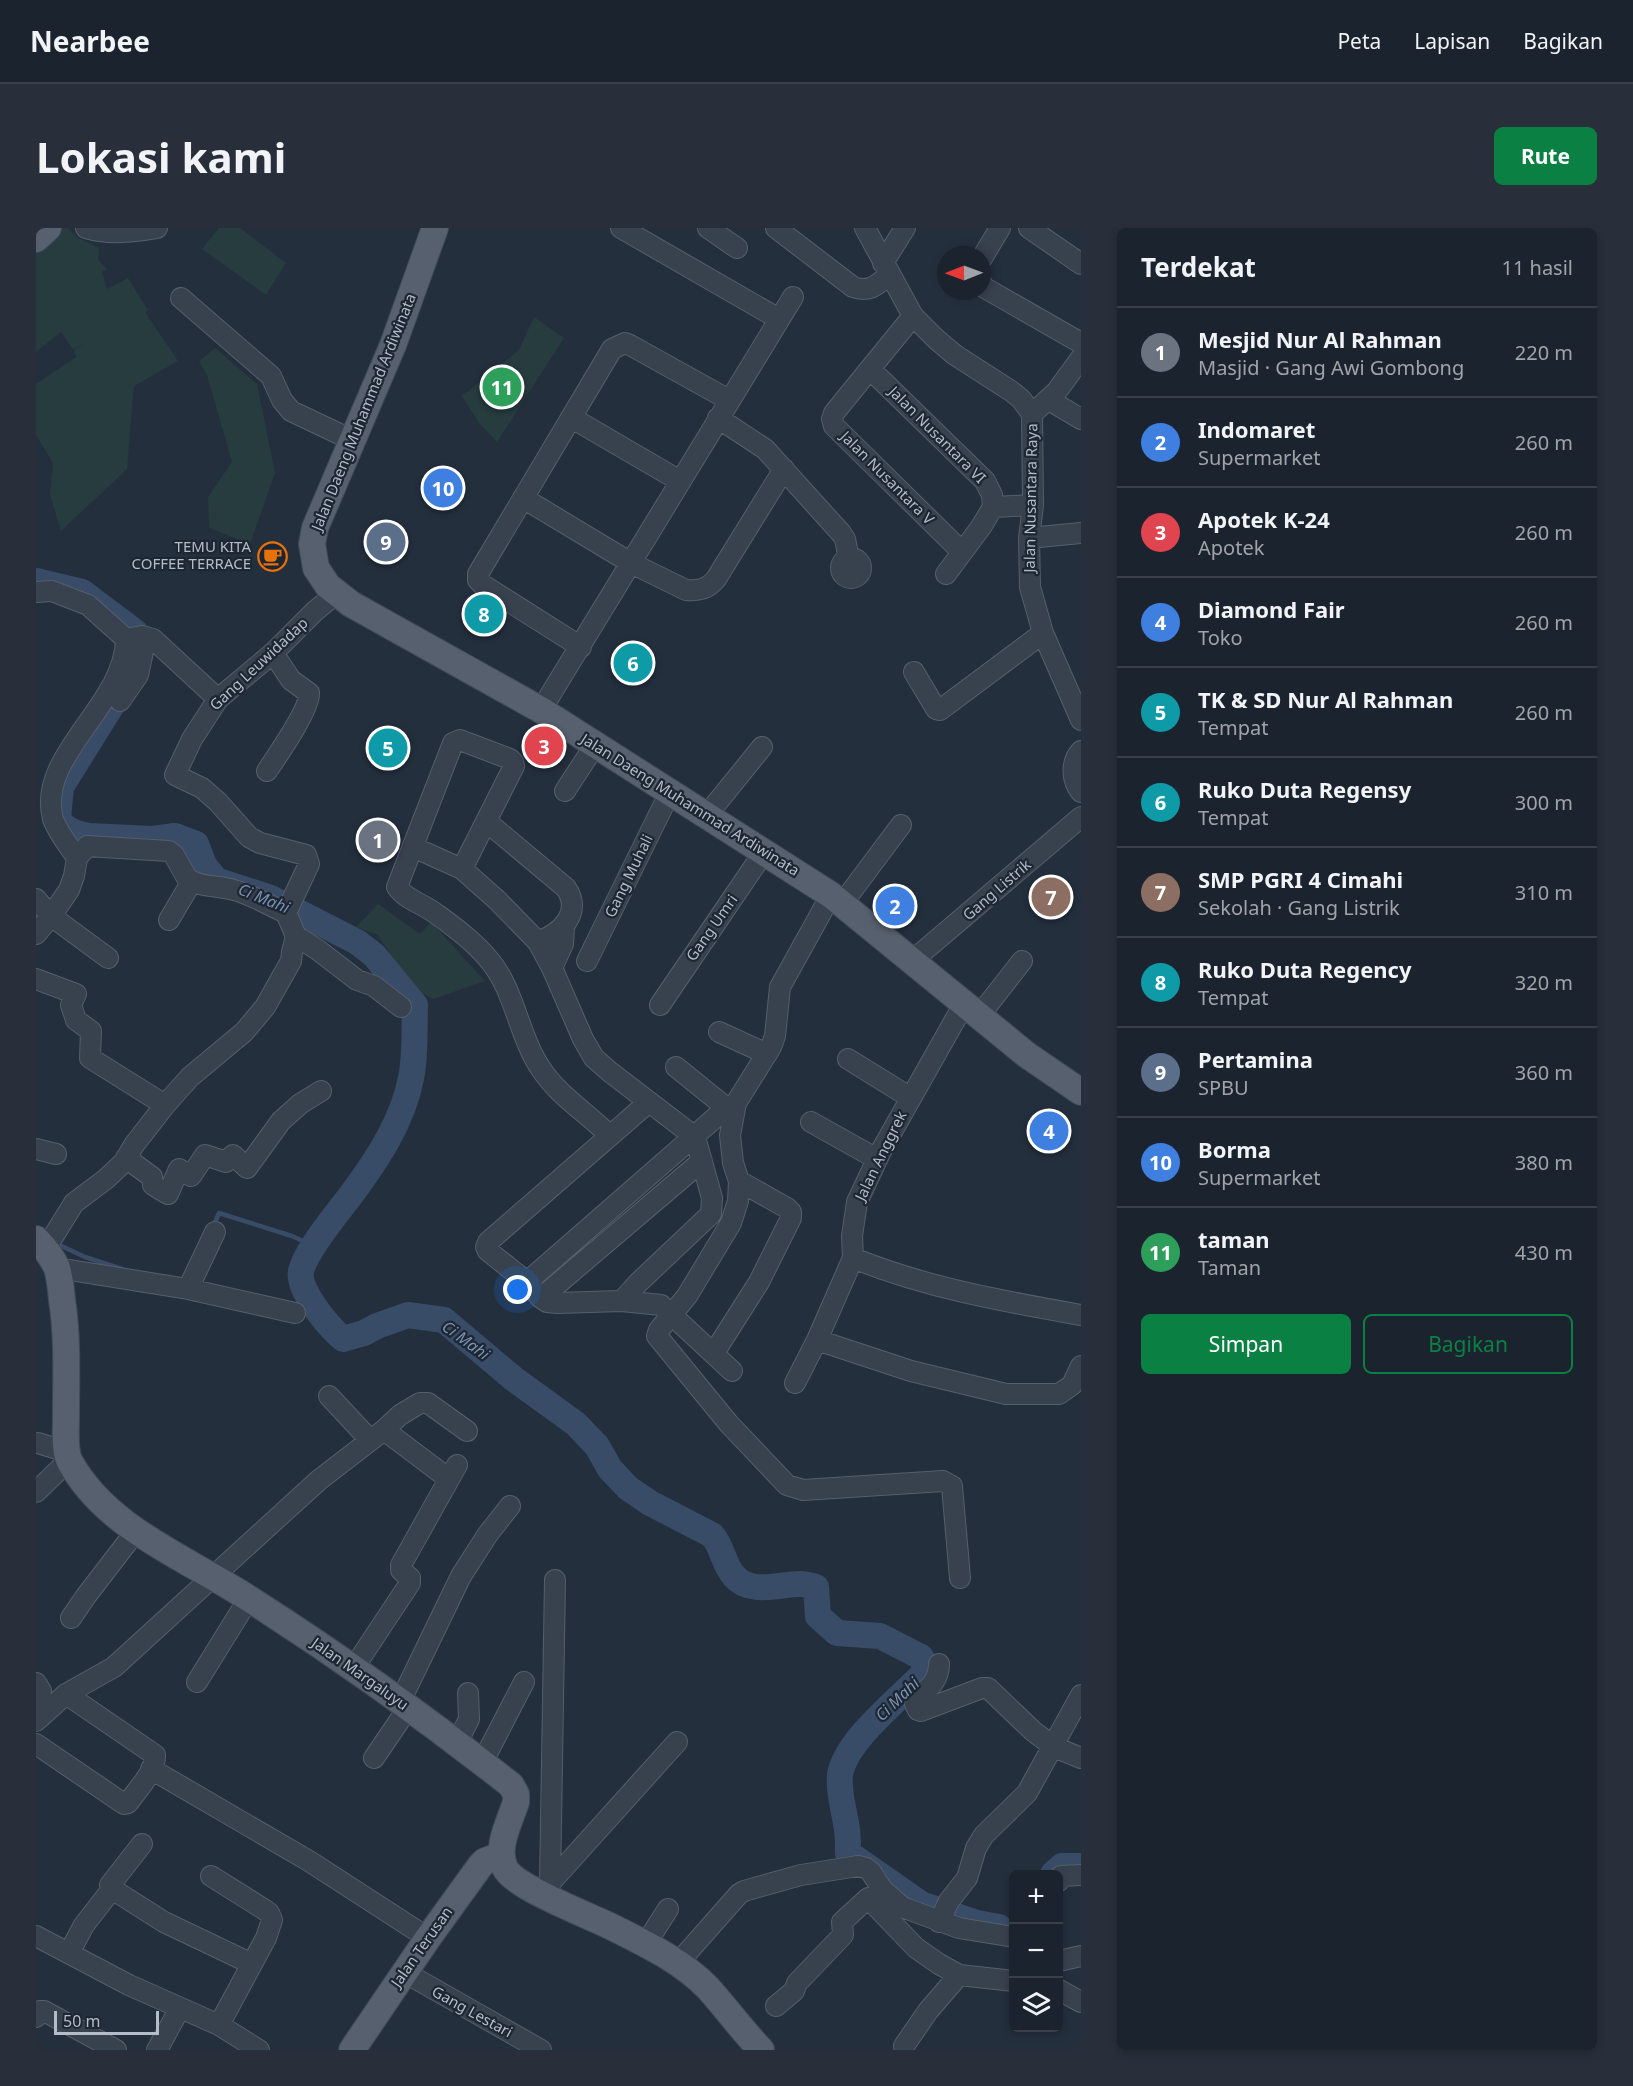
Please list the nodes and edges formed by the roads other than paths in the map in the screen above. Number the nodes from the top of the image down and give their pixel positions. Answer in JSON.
{"nodes":[{"id":1,"x":48,"y":228,"type":"edge"},
{"id":2,"x":86,"y":228,"type":"edge"},
{"id":3,"x":157,"y":228,"type":"edge"},
{"id":4,"x":435,"y":228,"type":"edge"},
{"id":5,"x":621,"y":228,"type":"edge"},
{"id":6,"x":708,"y":228,"type":"edge"},
{"id":7,"x":776,"y":228,"type":"edge"},
{"id":8,"x":865,"y":228,"type":"edge"},
{"id":9,"x":905,"y":228,"type":"edge"},
{"id":10,"x":1000,"y":228,"type":"edge"},
{"id":11,"x":1029,"y":228,"type":"edge"},
{"id":12,"x":36,"y":239,"type":"edge"},
{"id":13,"x":989,"y":246,"type":"edge"},
{"id":14,"x":737,"y":248,"type":"dead end"},
{"id":15,"x":1081,"y":264,"type":"edge"},
{"id":16,"x":886,"y":269,"type":"junction"},
{"id":17,"x":991,"y":291,"type":"edge"},
{"id":18,"x":793,"y":297,"type":"dead end"},
{"id":19,"x":181,"y":298,"type":"dead end"},
{"id":20,"x":913,"y":316,"type":"junction"},
{"id":21,"x":779,"y":319,"type":"junction"},
{"id":22,"x":1081,"y":343,"type":"edge"},
{"id":23,"x":1081,"y":358,"type":"edge"},
{"id":24,"x":870,"y":369,"type":"junction"},
{"id":25,"x":729,"y":400,"type":"junction"},
{"id":26,"x":1049,"y":400,"type":"junction"},
{"id":27,"x":1032,"y":414,"type":"junction"},
{"id":28,"x":572,"y":418,"type":"junction"},
{"id":29,"x":718,"y":418,"type":"junction"},
{"id":30,"x":1081,"y":419,"type":"edge"},
{"id":31,"x":352,"y":440,"type":"junction"},
{"id":32,"x":784,"y":469,"type":"junction"},
{"id":33,"x":680,"y":481,"type":"junction"},
{"id":34,"x":523,"y":498,"type":"junction"},
{"id":35,"x":1033,"y":505,"type":"junction"},
{"id":36,"x":993,"y":507,"type":"junction"},
{"id":37,"x":1081,"y":533,"type":"edge"},
{"id":38,"x":1029,"y":538,"type":"junction"},
{"id":39,"x":962,"y":551,"type":"junction"},
{"id":40,"x":849,"y":559,"type":"dead end"},
{"id":41,"x":631,"y":563,"type":"junction"},
{"id":42,"x":946,"y":574,"type":"dead end"},
{"id":43,"x":36,"y":592,"type":"edge"},
{"id":44,"x":337,"y":593,"type":"junction"},
{"id":45,"x":1043,"y":633,"type":"junction"},
{"id":46,"x":136,"y":638,"type":"junction"},
{"id":47,"x":581,"y":646,"type":"junction"},
{"id":48,"x":273,"y":653,"type":"junction"},
{"id":49,"x":914,"y":672,"type":"dead end"},
{"id":50,"x":218,"y":699,"type":"junction"},
{"id":51,"x":120,"y":701,"type":"dead end"},
{"id":52,"x":541,"y":710,"type":"junction"},
{"id":53,"x":1081,"y":720,"type":"edge"},
{"id":54,"x":595,"y":745,"type":"junction"},
{"id":55,"x":762,"y":747,"type":"dead end"},
{"id":56,"x":1081,"y":752,"type":"edge"},
{"id":57,"x":267,"y":771,"type":"dead end"},
{"id":58,"x":565,"y":791,"type":"dead end"},
{"id":59,"x":670,"y":792,"type":"junction"},
{"id":60,"x":1081,"y":792,"type":"edge"},
{"id":61,"x":707,"y":815,"type":"junction"},
{"id":62,"x":1081,"y":818,"type":"edge"},
{"id":63,"x":487,"y":822,"type":"junction"},
{"id":64,"x":901,"y":825,"type":"dead end"},
{"id":65,"x":413,"y":847,"type":"junction"},
{"id":66,"x":764,"y":852,"type":"junction"},
{"id":67,"x":77,"y":858,"type":"junction"},
{"id":68,"x":462,"y":869,"type":"junction"},
{"id":69,"x":192,"y":881,"type":"junction"},
{"id":70,"x":36,"y":899,"type":"edge"},
{"id":71,"x":837,"y":899,"type":"junction"},
{"id":72,"x":290,"y":904,"type":"junction"},
{"id":73,"x":51,"y":916,"type":"junction"},
{"id":74,"x":169,"y":920,"type":"dead end"},
{"id":75,"x":564,"y":927,"type":"junction"},
{"id":76,"x":36,"y":934,"type":"edge"},
{"id":77,"x":296,"y":936,"type":"junction"},
{"id":78,"x":538,"y":942,"type":"junction"},
{"id":79,"x":108,"y":958,"type":"dead end"},
{"id":80,"x":587,"y":961,"type":"dead end"},
{"id":81,"x":912,"y":961,"type":"junction"},
{"id":82,"x":1022,"y":961,"type":"dead end"},
{"id":83,"x":552,"y":968,"type":"junction"},
{"id":84,"x":36,"y":979,"type":"edge"},
{"id":85,"x":660,"y":1005,"type":"dead end"},
{"id":86,"x":401,"y":1007,"type":"dead end"},
{"id":87,"x":971,"y":1010,"type":"junction"},
{"id":88,"x":719,"y":1032,"type":"dead end"},
{"id":89,"x":767,"y":1054,"type":"junction"},
{"id":90,"x":848,"y":1059,"type":"dead end"},
{"id":91,"x":676,"y":1067,"type":"dead end"},
{"id":92,"x":321,"y":1091,"type":"dead end"},
{"id":93,"x":1081,"y":1092,"type":"edge"},
{"id":94,"x":911,"y":1098,"type":"junction"},
{"id":95,"x":649,"y":1102,"type":"junction"},
{"id":96,"x":165,"y":1105,"type":"junction"},
{"id":97,"x":732,"y":1106,"type":"junction"},
{"id":98,"x":811,"y":1122,"type":"dead end"},
{"id":99,"x":610,"y":1136,"type":"junction"},
{"id":100,"x":695,"y":1137,"type":"junction"},
{"id":101,"x":36,"y":1149,"type":"edge"},
{"id":102,"x":56,"y":1154,"type":"dead end"},
{"id":103,"x":126,"y":1158,"type":"junction"},
{"id":104,"x":877,"y":1159,"type":"junction"},
{"id":105,"x":702,"y":1161,"type":"junction"},
{"id":106,"x":738,"y":1181,"type":"junction"},
{"id":107,"x":215,"y":1232,"type":"dead end"},
{"id":108,"x":46,"y":1252,"type":"edge"},
{"id":109,"x":853,"y":1258,"type":"junction"},
{"id":110,"x":527,"y":1282,"type":"junction"},
{"id":111,"x":638,"y":1283,"type":"junction"},
{"id":112,"x":188,"y":1289,"type":"junction"},
{"id":113,"x":541,"y":1298,"type":"junction"},
{"id":114,"x":622,"y":1301,"type":"junction"},
{"id":115,"x":666,"y":1309,"type":"junction"},
{"id":116,"x":295,"y":1313,"type":"dead end"},
{"id":117,"x":1081,"y":1315,"type":"edge"},
{"id":118,"x":817,"y":1340,"type":"junction"},
{"id":119,"x":712,"y":1351,"type":"junction"},
{"id":120,"x":1081,"y":1365,"type":"edge"},
{"id":121,"x":732,"y":1371,"type":"dead end"},
{"id":122,"x":795,"y":1383,"type":"dead end"},
{"id":123,"x":329,"y":1396,"type":"dead end"},
{"id":124,"x":467,"y":1431,"type":"dead end"},
{"id":125,"x":377,"y":1435,"type":"junction"},
{"id":126,"x":38,"y":1443,"type":"dead end"},
{"id":127,"x":68,"y":1456,"type":"junction"},
{"id":128,"x":36,"y":1492,"type":"edge"},
{"id":129,"x":510,"y":1506,"type":"dead end"},
{"id":130,"x":136,"y":1531,"type":"junction"},
{"id":131,"x":214,"y":1576,"type":"junction"},
{"id":132,"x":960,"y":1578,"type":"dead end"},
{"id":133,"x":555,"y":1580,"type":"dead end"},
{"id":134,"x":249,"y":1598,"type":"junction"},
{"id":135,"x":71,"y":1618,"type":"dead end"},
{"id":136,"x":939,"y":1664,"type":"dead end"},
{"id":137,"x":353,"y":1669,"type":"junction"},
{"id":138,"x":197,"y":1682,"type":"dead end"},
{"id":139,"x":524,"y":1682,"type":"dead end"},
{"id":140,"x":36,"y":1683,"type":"edge"},
{"id":141,"x":468,"y":1693,"type":"dead end"},
{"id":142,"x":66,"y":1694,"type":"junction"},
{"id":143,"x":1081,"y":1695,"type":"edge"},
{"id":144,"x":36,"y":1700,"type":"edge"},
{"id":145,"x":404,"y":1705,"type":"junction"},
{"id":146,"x":36,"y":1721,"type":"edge"},
{"id":147,"x":677,"y":1742,"type":"dead end"},
{"id":148,"x":457,"y":1743,"type":"junction"},
{"id":149,"x":36,"y":1744,"type":"edge"},
{"id":150,"x":1054,"y":1747,"type":"junction"},
{"id":151,"x":374,"y":1758,"type":"dead end"},
{"id":152,"x":1081,"y":1758,"type":"edge"},
{"id":153,"x":482,"y":1763,"type":"junction"},
{"id":154,"x":151,"y":1769,"type":"junction"},
{"id":155,"x":142,"y":1844,"type":"dead end"},
{"id":156,"x":501,"y":1855,"type":"junction"},
{"id":157,"x":1081,"y":1875,"type":"edge"},
{"id":158,"x":210,"y":1876,"type":"dead end"},
{"id":159,"x":1063,"y":1876,"type":"edge"},
{"id":160,"x":112,"y":1889,"type":"junction"},
{"id":161,"x":547,"y":1889,"type":"junction"},
{"id":162,"x":875,"y":1894,"type":"junction"},
{"id":163,"x":668,"y":1909,"type":"dead end"},
{"id":164,"x":944,"y":1913,"type":"junction"},
{"id":165,"x":36,"y":1936,"type":"edge"},
{"id":166,"x":1009,"y":1936,"type":"edge"},
{"id":167,"x":428,"y":1938,"type":"junction"},
{"id":168,"x":645,"y":1945,"type":"junction"},
{"id":169,"x":69,"y":1953,"type":"junction"},
{"id":170,"x":1081,"y":1956,"type":"edge"},
{"id":171,"x":1063,"y":1960,"type":"edge"},
{"id":172,"x":678,"y":1963,"type":"junction"},
{"id":173,"x":252,"y":1964,"type":"junction"},
{"id":174,"x":404,"y":1972,"type":"junction"},
{"id":175,"x":959,"y":1975,"type":"junction"},
{"id":176,"x":1009,"y":1980,"type":"edge"},
{"id":177,"x":1063,"y":1992,"type":"edge"},
{"id":178,"x":1081,"y":2002,"type":"edge"},
{"id":179,"x":776,"y":2006,"type":"dead end"},
{"id":180,"x":180,"y":2008,"type":"junction"},
{"id":181,"x":36,"y":2017,"type":"edge"},
{"id":182,"x":219,"y":2025,"type":"junction"},
{"id":183,"x":84,"y":2042,"type":"edge"},
{"id":184,"x":904,"y":2046,"type":"dead end"},
{"id":185,"x":361,"y":2047,"type":"edge"},
{"id":186,"x":116,"y":2050,"type":"edge"},
{"id":187,"x":157,"y":2050,"type":"edge"},
{"id":188,"x":259,"y":2050,"type":"edge"},
{"id":189,"x":541,"y":2050,"type":"edge"},
{"id":190,"x":761,"y":2050,"type":"edge"}],
"edges":[{"from":1,"to":12,"type":"main road"},
{"from":2,"to":3,"type":"street"},
{"from":4,"to":31,"type":"main road","name":"Jalan Daeng Muhammad Ardiwinata"},
{"from":5,"to":21,"type":"street"},
{"from":6,"to":14,"type":"street"},
{"from":7,"to":16,"type":"street"},
{"from":8,"to":16,"type":"street","name":"Jalan Nusantara Raya"},
{"from":9,"to":16,"type":"street"},
{"from":10,"to":13,"type":"street"},
{"from":11,"to":15,"type":"street"},
{"from":16,"to":20,"type":"street","name":"Jalan Nusantara Raya"},
{"from":17,"to":22,"type":"street"},
{"from":18,"to":21,"type":"street"},
{"from":19,"to":31,"type":"street"},
{"from":20,"to":24,"type":"street","name":"Jalan Nusantara V"},
{"from":20,"to":27,"type":"street","name":"Jalan Nusantara Raya"},
{"from":21,"to":25,"type":"street"},
{"from":23,"to":26,"type":"street"},
{"from":24,"to":36,"type":"street","name":"Jalan Nusantara VI"},
{"from":24,"to":39,"type":"street","name":"Jalan Nusantara V"},
{"from":25,"to":28,"type":"street"},
{"from":25,"to":29,"type":"street"},
{"from":26,"to":27,"type":"street"},
{"from":26,"to":30,"type":"street"},
{"from":27,"to":35,"type":"street","name":"Jalan Nusantara Raya"},
{"from":28,"to":33,"type":"street"},
{"from":28,"to":34,"type":"street"},
{"from":29,"to":32,"type":"street"},
{"from":29,"to":33,"type":"street"},
{"from":31,"to":44,"type":"main road","name":"Jalan Daeng Muhammad Ardiwinata"},
{"from":32,"to":40,"type":"street"},
{"from":32,"to":41,"type":"street"},
{"from":33,"to":41,"type":"street"},
{"from":34,"to":41,"type":"street"},
{"from":34,"to":47,"type":"street"},
{"from":35,"to":36,"type":"street"},
{"from":35,"to":38,"type":"street","name":"Jalan Nusantara Raya"},
{"from":36,"to":39,"type":"street"},
{"from":37,"to":38,"type":"street"},
{"from":38,"to":45,"type":"street","name":"Jalan Nusantara Raya"},
{"from":39,"to":42,"type":"street"},
{"from":41,"to":47,"type":"street"},
{"from":43,"to":46,"type":"street"},
{"from":44,"to":48,"type":"street","name":"Gang Leuwidadap"},
{"from":44,"to":52,"type":"main road","name":"Jalan Daeng Muhammad Ardiwinata"},
{"from":45,"to":49,"type":"street"},
{"from":45,"to":53,"type":"street","name":"Jalan Nusantara Raya"},
{"from":46,"to":50,"type":"street"},
{"from":46,"to":51,"type":"street"},
{"from":46,"to":67,"type":"street"},
{"from":47,"to":52,"type":"street"},
{"from":48,"to":50,"type":"street","name":"Gang Leuwidadap"},
{"from":48,"to":57,"type":"street"},
{"from":50,"to":72,"type":"street","name":"Gang Leuwidadap"},
{"from":52,"to":54,"type":"main road","name":"Jalan Daeng Muhammad Ardiwinata"},
{"from":54,"to":58,"type":"street"},
{"from":54,"to":59,"type":"main road","name":"Jalan Daeng Muhammad Ardiwinata"},
{"from":55,"to":61,"type":"street"},
{"from":56,"to":60,"type":"street"},
{"from":59,"to":61,"type":"main road","name":"Jalan Daeng Muhammad Ardiwinata"},
{"from":59,"to":80,"type":"street","name":"Gang Muhali"},
{"from":61,"to":66,"type":"main road","name":"Jalan Daeng Muhammad Ardiwinata"},
{"from":62,"to":81,"type":"street","name":"Gang Listrik"},
{"from":63,"to":65,"type":"street"},
{"from":63,"to":68,"type":"street"},
{"from":63,"to":75,"type":"street"},
{"from":64,"to":71,"type":"street"},
{"from":65,"to":68,"type":"street"},
{"from":65,"to":99,"type":"street"},
{"from":66,"to":71,"type":"main road","name":"Jalan Daeng Muhammad Ardiwinata"},
{"from":66,"to":85,"type":"street","name":"Gang Umri"},
{"from":67,"to":69,"type":"street"},
{"from":67,"to":73,"type":"street"},
{"from":68,"to":78,"type":"street"},
{"from":69,"to":72,"type":"street"},
{"from":69,"to":74,"type":"street"},
{"from":70,"to":73,"type":"street"},
{"from":71,"to":81,"type":"main road","name":"Jalan Daeng Muhammad Ardiwinata"},
{"from":71,"to":89,"type":"street"},
{"from":72,"to":77,"type":"street"},
{"from":73,"to":76,"type":"street"},
{"from":73,"to":79,"type":"street"},
{"from":75,"to":78,"type":"street"},
{"from":75,"to":83,"type":"street"},
{"from":77,"to":86,"type":"street"},
{"from":77,"to":96,"type":"street"},
{"from":78,"to":83,"type":"street"},
{"from":81,"to":87,"type":"main road","name":"Jalan Daeng Muhammad Ardiwinata"},
{"from":82,"to":87,"type":"street","name":"Jalan Anggrek"},
{"from":83,"to":95,"type":"street"},
{"from":84,"to":96,"type":"street"},
{"from":87,"to":93,"type":"main road","name":"Jalan Daeng Muhammad Ardiwinata"},
{"from":87,"to":94,"type":"street","name":"Jalan Anggrek"},
{"from":88,"to":89,"type":"street"},
{"from":89,"to":97,"type":"street"},
{"from":90,"to":94,"type":"street"},
{"from":91,"to":97,"type":"street"},
{"from":92,"to":103,"type":"street"},
{"from":94,"to":104,"type":"street","name":"Jalan Anggrek"},
{"from":95,"to":99,"type":"street"},
{"from":95,"to":100,"type":"street"},
{"from":96,"to":103,"type":"street"},
{"from":97,"to":100,"type":"street"},
{"from":97,"to":106,"type":"street"},
{"from":98,"to":104,"type":"street"},
{"from":99,"to":110,"type":"street"},
{"from":100,"to":105,"type":"street"},
{"from":100,"to":110,"type":"street"},
{"from":101,"to":102,"type":"street"},
{"from":103,"to":108,"type":"street"},
{"from":104,"to":109,"type":"street","name":"Jalan Anggrek"},
{"from":105,"to":111,"type":"street"},
{"from":105,"to":113,"type":"street"},
{"from":106,"to":115,"type":"street"},
{"from":106,"to":119,"type":"street"},
{"from":107,"to":112,"type":"street"},
{"from":108,"to":112,"type":"street"},
{"from":108,"to":127,"type":"main road"},
{"from":109,"to":117,"type":"street"},
{"from":109,"to":118,"type":"street","name":"Jalan Anggrek"},
{"from":110,"to":113,"type":"street"},
{"from":111,"to":114,"type":"street"},
{"from":111,"to":115,"type":"street"},
{"from":112,"to":116,"type":"street"},
{"from":113,"to":114,"type":"street"},
{"from":114,"to":115,"type":"street"},
{"from":115,"to":119,"type":"street"},
{"from":115,"to":132,"type":"street"},
{"from":118,"to":120,"type":"street"},
{"from":118,"to":122,"type":"street","name":"Jalan Anggrek"},
{"from":119,"to":121,"type":"street"},
{"from":123,"to":125,"type":"street"},
{"from":124,"to":125,"type":"street"},
{"from":125,"to":131,"type":"street"},
{"from":125,"to":137,"type":"street"},
{"from":126,"to":127,"type":"street"},
{"from":127,"to":128,"type":"street"},
{"from":127,"to":130,"type":"main road","name":"Jalan Margaluyu"},
{"from":129,"to":145,"type":"street"},
{"from":130,"to":131,"type":"main road","name":"Jalan Margaluyu"},
{"from":130,"to":135,"type":"street"},
{"from":131,"to":134,"type":"main road","name":"Jalan Margaluyu"},
{"from":131,"to":142,"type":"street"},
{"from":133,"to":161,"type":"street"},
{"from":134,"to":137,"type":"main road","name":"Jalan Margaluyu"},
{"from":134,"to":138,"type":"street"},
{"from":136,"to":150,"type":"street"},
{"from":137,"to":145,"type":"main road","name":"Jalan Margaluyu"},
{"from":139,"to":153,"type":"street"},
{"from":140,"to":144,"type":"street"},
{"from":141,"to":148,"type":"street"},
{"from":142,"to":146,"type":"street"},
{"from":142,"to":154,"type":"street"},
{"from":143,"to":150,"type":"street"},
{"from":145,"to":148,"type":"main road","name":"Jalan Margaluyu"},
{"from":145,"to":151,"type":"street"},
{"from":147,"to":161,"type":"street"},
{"from":148,"to":153,"type":"main road","name":"Jalan Margaluyu"},
{"from":149,"to":154,"type":"street"},
{"from":150,"to":152,"type":"street"},
{"from":150,"to":164,"type":"street"},
{"from":153,"to":156,"type":"main road","name":"Jalan Margaluyu"},
{"from":154,"to":167,"type":"street"},
{"from":155,"to":160,"type":"street"},
{"from":156,"to":161,"type":"main road"},
{"from":156,"to":167,"type":"main road","name":"Jalan Terusan"},
{"from":157,"to":159,"type":"street"},
{"from":158,"to":173,"type":"street"},
{"from":160,"to":169,"type":"street"},
{"from":160,"to":173,"type":"street"},
{"from":161,"to":168,"type":"main road"},
{"from":162,"to":164,"type":"street"},
{"from":162,"to":172,"type":"street"},
{"from":162,"to":175,"type":"street"},
{"from":162,"to":179,"type":"street"},
{"from":163,"to":168,"type":"street"},
{"from":164,"to":166,"type":"street"},
{"from":165,"to":169,"type":"street"},
{"from":167,"to":174,"type":"main road","name":"Jalan Terusan"},
{"from":168,"to":172,"type":"main road"},
{"from":169,"to":180,"type":"street"},
{"from":170,"to":171,"type":"street"},
{"from":172,"to":190,"type":"main road"},
{"from":173,"to":182,"type":"street"},
{"from":174,"to":185,"type":"main road","name":"Jalan Terusan"},
{"from":174,"to":189,"type":"street","name":"Gang Lestari"},
{"from":175,"to":176,"type":"street"},
{"from":175,"to":184,"type":"street"},
{"from":177,"to":178,"type":"street"},
{"from":180,"to":182,"type":"street"},
{"from":180,"to":187,"type":"street"},
{"from":181,"to":183,"type":"street"},
{"from":182,"to":188,"type":"street"},
{"from":183,"to":186,"type":"street"}]}
